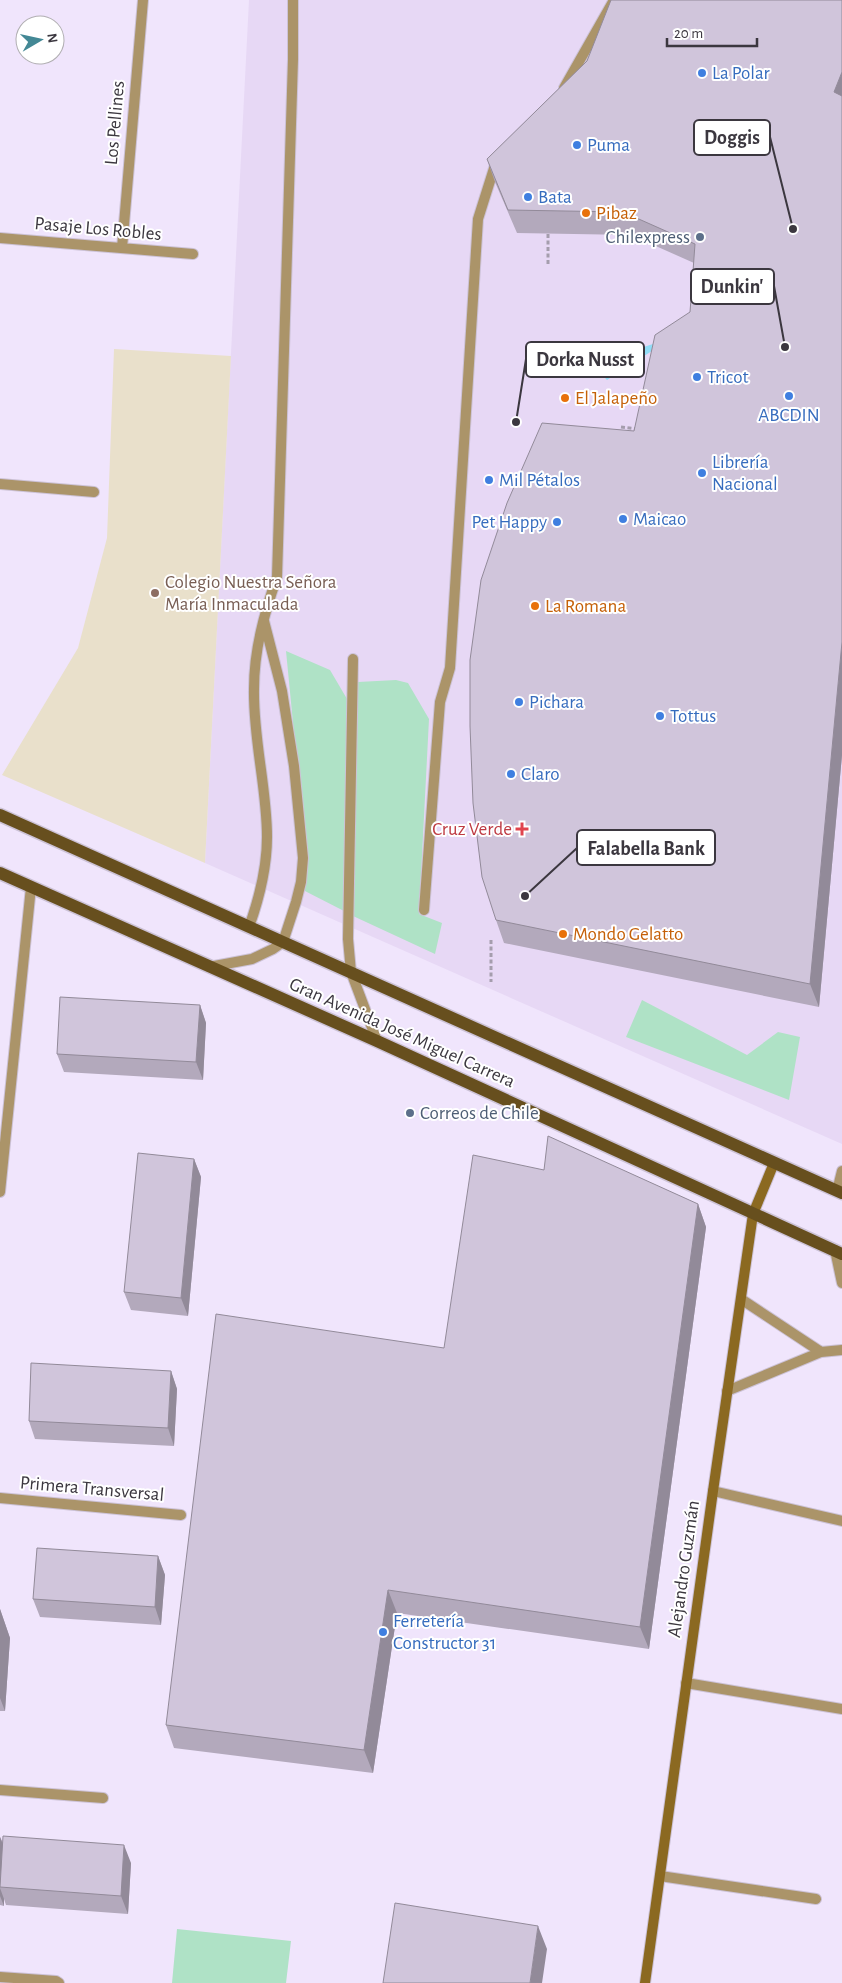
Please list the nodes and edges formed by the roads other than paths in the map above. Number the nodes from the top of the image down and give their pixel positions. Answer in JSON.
{"nodes":[{"id":1,"x":143,"y":0,"type":"edge"},
{"id":2,"x":293,"y":0,"type":"edge"},
{"id":3,"x":614,"y":0,"type":"edge"},
{"id":4,"x":557,"y":95,"type":"edge"},
{"id":5,"x":499,"y":152,"type":"edge"},
{"id":6,"x":0,"y":238,"type":"edge"},
{"id":7,"x":122,"y":248,"type":"junction"},
{"id":8,"x":192,"y":254,"type":"dead end"},
{"id":9,"x":0,"y":484,"type":"edge"},
{"id":10,"x":94,"y":492,"type":"dead end"},
{"id":11,"x":263,"y":617,"type":"junction"},
{"id":12,"x":353,"y":659,"type":"dead end"},
{"id":13,"x":0,"y":815,"type":"edge"},
{"id":14,"x":0,"y":873,"type":"edge"},
{"id":15,"x":31,"y":887,"type":"junction"},
{"id":16,"x":424,"y":910,"type":"dead end"},
{"id":17,"x":249,"y":927,"type":"junction"},
{"id":18,"x":283,"y":942,"type":"junction"},
{"id":19,"x":209,"y":967,"type":"junction"},
{"id":20,"x":352,"y":972,"type":"junction"},
{"id":21,"x":377,"y":1042,"type":"junction"},
{"id":22,"x":774,"y":1163,"type":"junction"},
{"id":23,"x":842,"y":1171,"type":"edge"},
{"id":24,"x":0,"y":1192,"type":"edge"},
{"id":25,"x":840,"y":1192,"type":"edge"},
{"id":26,"x":753,"y":1214,"type":"junction"},
{"id":27,"x":838,"y":1252,"type":"edge"},
{"id":28,"x":842,"y":1283,"type":"edge"},
{"id":29,"x":740,"y":1299,"type":"junction"},
{"id":30,"x":842,"y":1350,"type":"edge"},
{"id":31,"x":821,"y":1352,"type":"junction"},
{"id":32,"x":727,"y":1391,"type":"junction"},
{"id":33,"x":712,"y":1491,"type":"junction"},
{"id":34,"x":0,"y":1498,"type":"edge"},
{"id":35,"x":181,"y":1515,"type":"dead end"},
{"id":36,"x":842,"y":1521,"type":"edge"},
{"id":37,"x":686,"y":1683,"type":"junction"},
{"id":38,"x":842,"y":1709,"type":"edge"},
{"id":39,"x":0,"y":1790,"type":"edge"},
{"id":40,"x":103,"y":1798,"type":"dead end"},
{"id":41,"x":660,"y":1876,"type":"junction"},
{"id":42,"x":816,"y":1898,"type":"dead end"},
{"id":43,"x":0,"y":1977,"type":"edge"},
{"id":44,"x":59,"y":1983,"type":"edge"},
{"id":45,"x":646,"y":1983,"type":"edge"}],
"edges":[{"from":1,"to":7,"type":"street","name":"Los Pellines"},
{"from":2,"to":11,"type":"street"},
{"from":3,"to":4,"type":"street"},
{"from":5,"to":16,"type":"street"},
{"from":6,"to":7,"type":"street","name":"Pasaje Los Robles"},
{"from":7,"to":8,"type":"street","name":"Pasaje Los Robles"},
{"from":9,"to":10,"type":"street"},
{"from":11,"to":17,"type":"street"},
{"from":11,"to":18,"type":"street"},
{"from":12,"to":20,"type":"street"},
{"from":13,"to":17,"type":"main road","name":"Gran Avenida José Miguel Carrera"},
{"from":14,"to":15,"type":"main road","name":"Gran Avenida José Miguel Carrera"},
{"from":15,"to":19,"type":"main road","name":"Gran Avenida José Miguel Carrera"},
{"from":15,"to":24,"type":"street"},
{"from":17,"to":18,"type":"main road","name":"Gran Avenida José Miguel Carrera"},
{"from":18,"to":19,"type":"street"},
{"from":18,"to":20,"type":"main road","name":"Gran Avenida José Miguel Carrera"},
{"from":19,"to":21,"type":"main road","name":"Gran Avenida José Miguel Carrera"},
{"from":20,"to":21,"type":"street"},
{"from":20,"to":22,"type":"main road","name":"Gran Avenida José Miguel Carrera"},
{"from":21,"to":26,"type":"main road","name":"Gran Avenida José Miguel Carrera"},
{"from":22,"to":25,"type":"main road","name":"Gran Avenida José Miguel Carrera"},
{"from":22,"to":26,"type":"street","name":"Alejandro Guzmán"},
{"from":23,"to":25,"type":"street"},
{"from":26,"to":27,"type":"main road","name":"Gran Avenida José Miguel Carrera"},
{"from":26,"to":29,"type":"street","name":"Alejandro Guzmán"},
{"from":27,"to":28,"type":"street"},
{"from":29,"to":31,"type":"street"},
{"from":29,"to":32,"type":"street","name":"Alejandro Guzmán"},
{"from":30,"to":31,"type":"street"},
{"from":31,"to":32,"type":"street"},
{"from":32,"to":33,"type":"street","name":"Alejandro Guzmán"},
{"from":33,"to":36,"type":"street"},
{"from":33,"to":37,"type":"street","name":"Alejandro Guzmán"},
{"from":34,"to":35,"type":"street","name":"Primera Transversal"},
{"from":37,"to":38,"type":"street"},
{"from":37,"to":41,"type":"street","name":"Alejandro Guzmán"},
{"from":39,"to":40,"type":"street"},
{"from":41,"to":42,"type":"street"},
{"from":41,"to":45,"type":"street","name":"Alejandro Guzmán"},
{"from":43,"to":44,"type":"street"}]}
